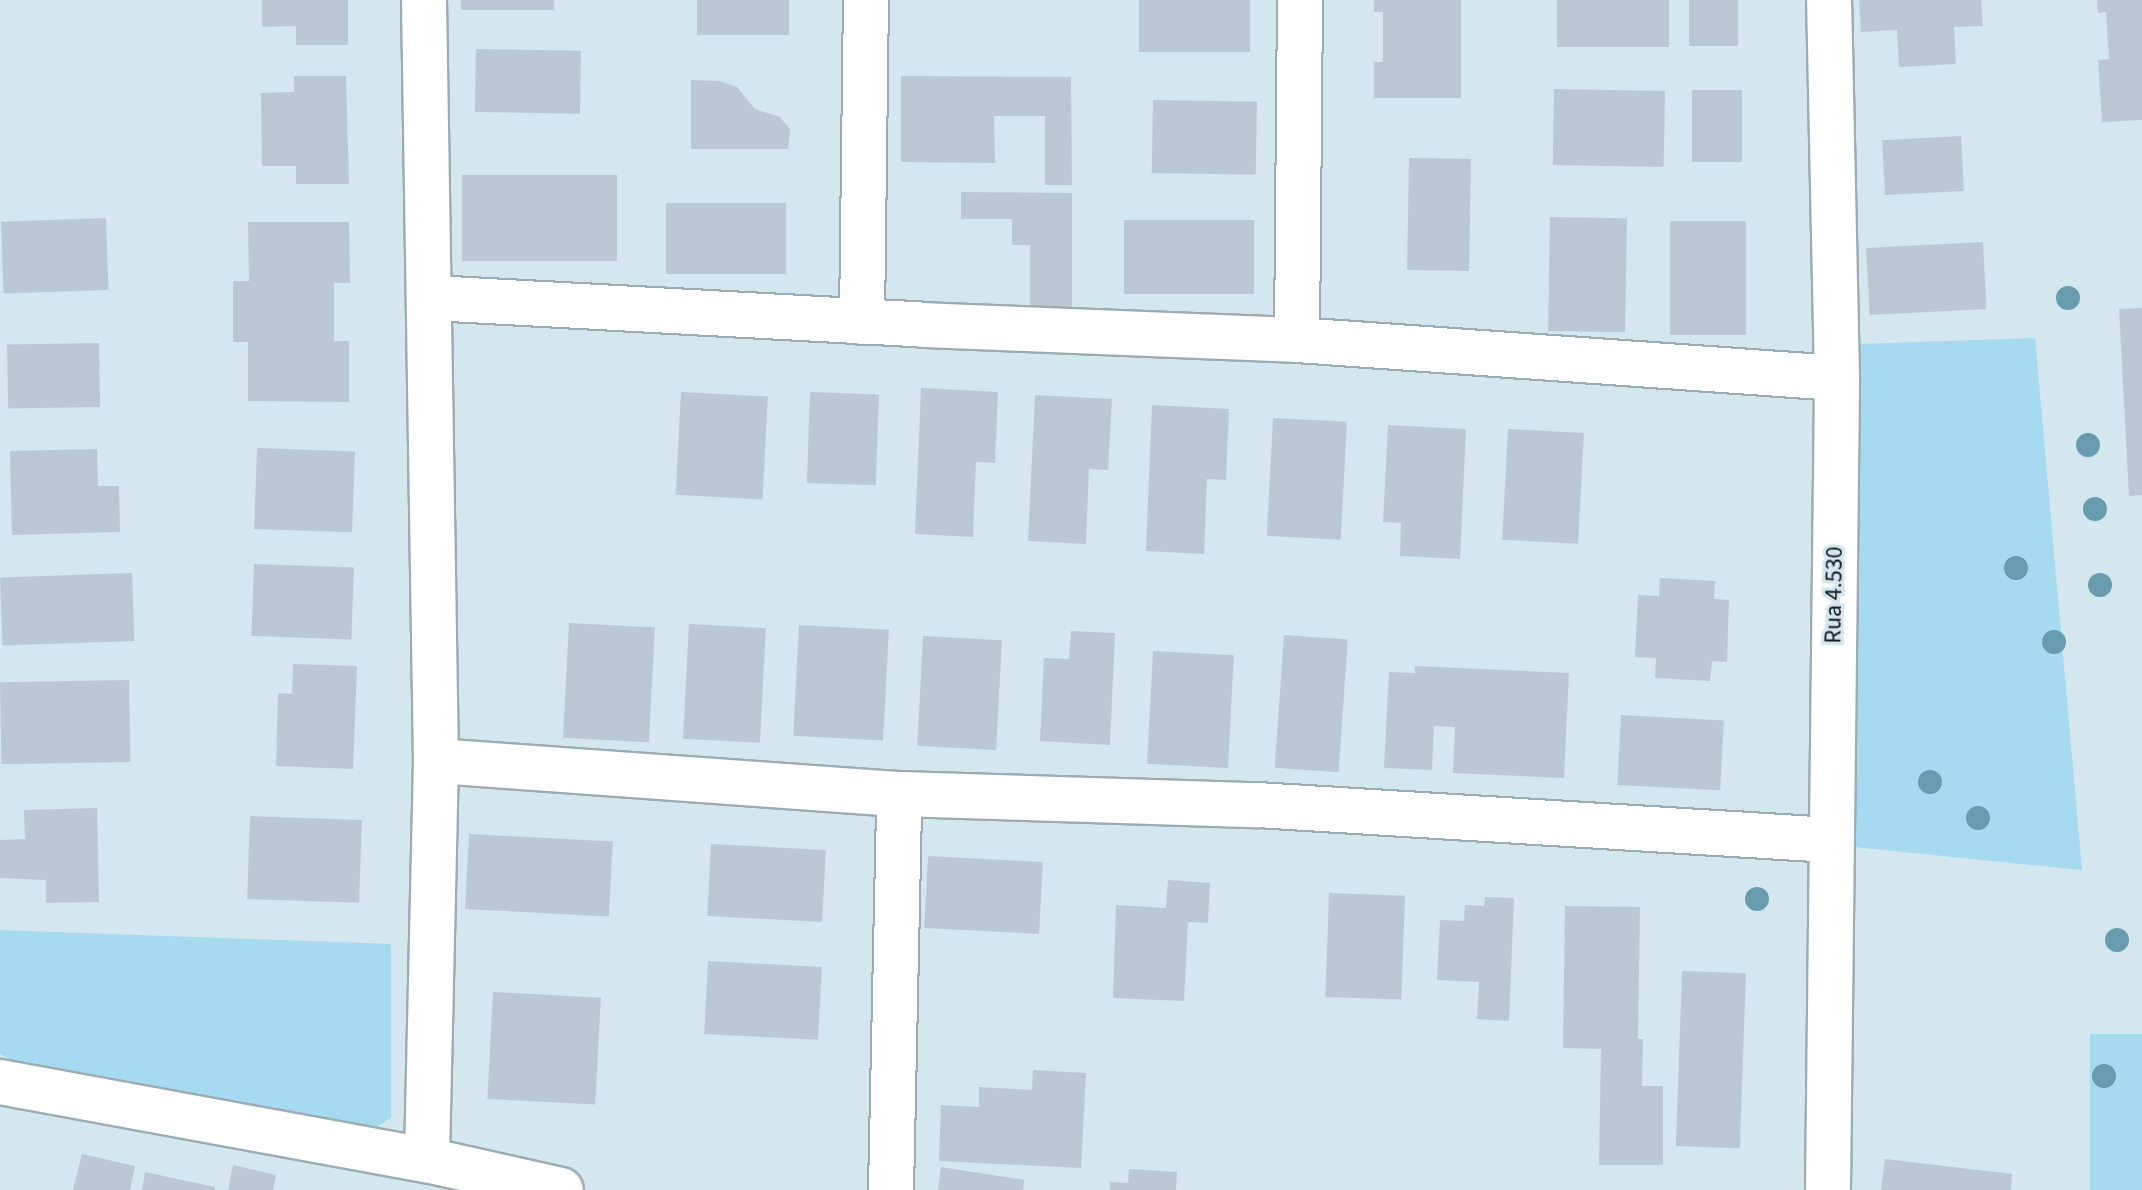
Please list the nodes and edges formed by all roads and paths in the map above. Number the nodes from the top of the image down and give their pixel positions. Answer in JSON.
{"nodes":[{"id":1,"x":424,"y":0,"type":"edge"},
{"id":2,"x":866,"y":0,"type":"edge"},
{"id":3,"x":1300,"y":0,"type":"edge"},
{"id":4,"x":1829,"y":0,"type":"edge"},
{"id":5,"x":432,"y":298,"type":"junction"},
{"id":6,"x":862,"y":322,"type":"junction"},
{"id":7,"x":1297,"y":340,"type":"junction"},
{"id":8,"x":1837,"y":378,"type":"junction"},
{"id":9,"x":436,"y":761,"type":"junction"},
{"id":10,"x":899,"y":794,"type":"junction"},
{"id":11,"x":1831,"y":840,"type":"junction"},
{"id":12,"x":0,"y":1082,"type":"edge"},
{"id":13,"x":427,"y":1160,"type":"junction"},
{"id":14,"x":561,"y":1190,"type":"edge"},
{"id":15,"x":891,"y":1190,"type":"edge"},
{"id":16,"x":1828,"y":1190,"type":"edge"}],
"edges":[{"from":1,"to":5,"type":"street"},
{"from":2,"to":6,"type":"street"},
{"from":3,"to":7,"type":"street"},
{"from":4,"to":8,"type":"street","name":"Rua 4.530"},
{"from":5,"to":6,"type":"street"},
{"from":5,"to":9,"type":"street"},
{"from":6,"to":7,"type":"street"},
{"from":7,"to":8,"type":"street"},
{"from":8,"to":11,"type":"street","name":"Rua 4.530"},
{"from":9,"to":10,"type":"street"},
{"from":9,"to":13,"type":"street"},
{"from":10,"to":11,"type":"street"},
{"from":10,"to":15,"type":"street"},
{"from":11,"to":16,"type":"street","name":"Rua 4.530"},
{"from":12,"to":13,"type":"street"},
{"from":13,"to":14,"type":"street"}]}
